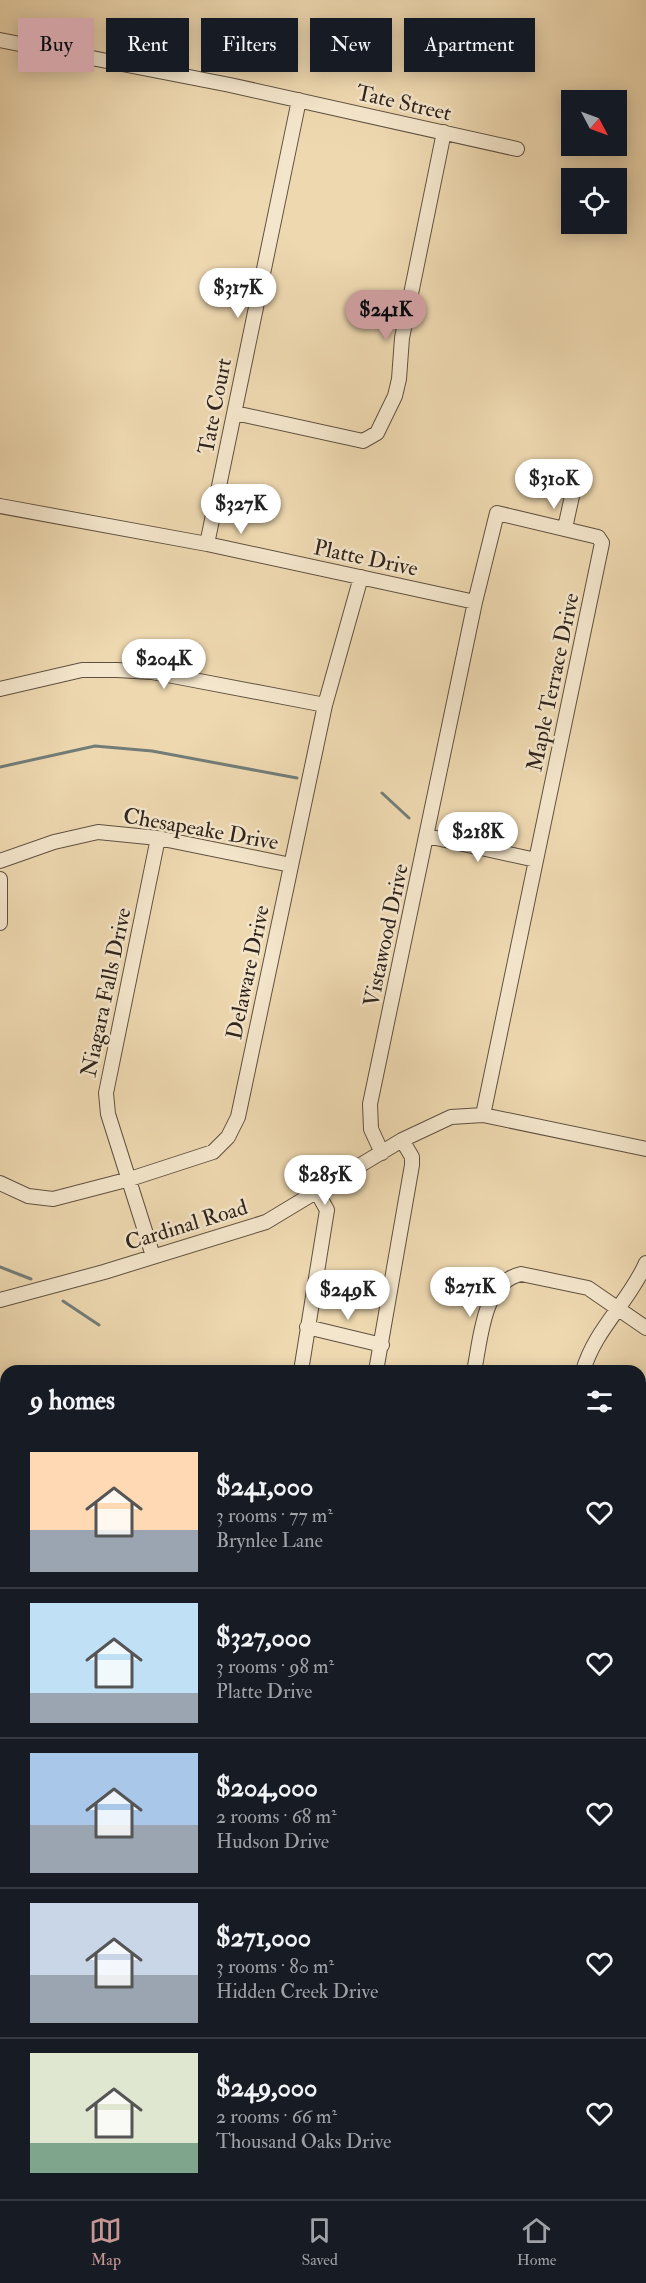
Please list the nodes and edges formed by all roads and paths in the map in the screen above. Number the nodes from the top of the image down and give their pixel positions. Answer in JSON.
{"nodes":[{"id":1,"x":0,"y":40,"type":"edge"},
{"id":2,"x":299,"y":100,"type":"junction"},
{"id":3,"x":444,"y":132,"type":"junction"},
{"id":4,"x":517,"y":149,"type":"dead end"},
{"id":5,"x":235,"y":413,"type":"junction"},
{"id":6,"x":574,"y":487,"type":"dead end"},
{"id":7,"x":0,"y":506,"type":"edge"},
{"id":8,"x":565,"y":528,"type":"junction"},
{"id":9,"x":207,"y":544,"type":"junction"},
{"id":10,"x":361,"y":577,"type":"junction"},
{"id":11,"x":475,"y":602,"type":"junction"},
{"id":12,"x":0,"y":689,"type":"edge"},
{"id":13,"x":325,"y":705,"type":"junction"},
{"id":14,"x":427,"y":836,"type":"junction"},
{"id":15,"x":158,"y":838,"type":"junction"},
{"id":16,"x":536,"y":860,"type":"junction"},
{"id":17,"x":0,"y":861,"type":"edge"},
{"id":18,"x":291,"y":866,"type":"junction"},
{"id":19,"x":0,"y":879,"type":"edge"},
{"id":20,"x":0,"y":923,"type":"edge"},
{"id":21,"x":483,"y":1115,"type":"junction"},
{"id":22,"x":402,"y":1140,"type":"junction"},
{"id":23,"x":646,"y":1149,"type":"edge"},
{"id":24,"x":382,"y":1153,"type":"junction"},
{"id":25,"x":130,"y":1179,"type":"junction"},
{"id":26,"x":0,"y":1183,"type":"edge"},
{"id":27,"x":317,"y":1192,"type":"junction"},
{"id":28,"x":153,"y":1256,"type":"junction"},
{"id":29,"x":646,"y":1263,"type":"edge"},
{"id":30,"x":0,"y":1300,"type":"edge"},
{"id":31,"x":618,"y":1308,"type":"junction"},
{"id":32,"x":307,"y":1328,"type":"junction"},
{"id":33,"x":646,"y":1328,"type":"edge"},
{"id":34,"x":382,"y":1345,"type":"junction"},
{"id":35,"x":302,"y":1365,"type":"edge"},
{"id":36,"x":377,"y":1365,"type":"edge"},
{"id":37,"x":475,"y":1365,"type":"edge"},
{"id":38,"x":586,"y":1365,"type":"edge"}],
"edges":[{"from":1,"to":2,"type":"street","name":"Tate Street"},
{"from":2,"to":3,"type":"street","name":"Tate Street"},
{"from":2,"to":5,"type":"street","name":"Tate Court"},
{"from":3,"to":4,"type":"street","name":"Tate Street"},
{"from":3,"to":5,"type":"street"},
{"from":5,"to":9,"type":"street","name":"Tate Court"},
{"from":6,"to":8,"type":"street"},
{"from":7,"to":9,"type":"street","name":"Platte Drive"},
{"from":8,"to":11,"type":"street","name":"Vistawood Drive"},
{"from":8,"to":16,"type":"street","name":"Maple Terrace Drive"},
{"from":9,"to":10,"type":"street","name":"Platte Drive"},
{"from":10,"to":11,"type":"street","name":"Platte Drive"},
{"from":10,"to":13,"type":"street","name":"Delaware Drive"},
{"from":11,"to":14,"type":"street","name":"Vistawood Drive"},
{"from":12,"to":13,"type":"street"},
{"from":13,"to":18,"type":"street","name":"Delaware Drive"},
{"from":14,"to":16,"type":"street"},
{"from":14,"to":24,"type":"street","name":"Vistawood Drive"},
{"from":15,"to":17,"type":"street","name":"Chesapeake Drive"},
{"from":15,"to":18,"type":"street","name":"Chesapeake Drive"},
{"from":15,"to":25,"type":"street","name":"Niagara Falls Drive"},
{"from":16,"to":21,"type":"street","name":"Maple Terrace Drive"},
{"from":18,"to":25,"type":"street","name":"Delaware Drive"},
{"from":19,"to":20,"type":"street"},
{"from":21,"to":22,"type":"street","name":"Cardinal Road"},
{"from":21,"to":23,"type":"street","name":"Cardinal Road"},
{"from":22,"to":24,"type":"street","name":"Cardinal Road"},
{"from":22,"to":34,"type":"street"},
{"from":24,"to":27,"type":"street","name":"Cardinal Road"},
{"from":25,"to":26,"type":"street","name":"Delaware Drive"},
{"from":25,"to":28,"type":"street","name":"Niagara Falls Drive"},
{"from":27,"to":28,"type":"street","name":"Cardinal Road"},
{"from":27,"to":32,"type":"street"},
{"from":28,"to":30,"type":"street","name":"Cardinal Road"},
{"from":29,"to":31,"type":"street"},
{"from":31,"to":33,"type":"street"},
{"from":31,"to":37,"type":"street"},
{"from":31,"to":38,"type":"street"},
{"from":32,"to":34,"type":"street"},
{"from":32,"to":35,"type":"street"},
{"from":34,"to":36,"type":"street"}]}
